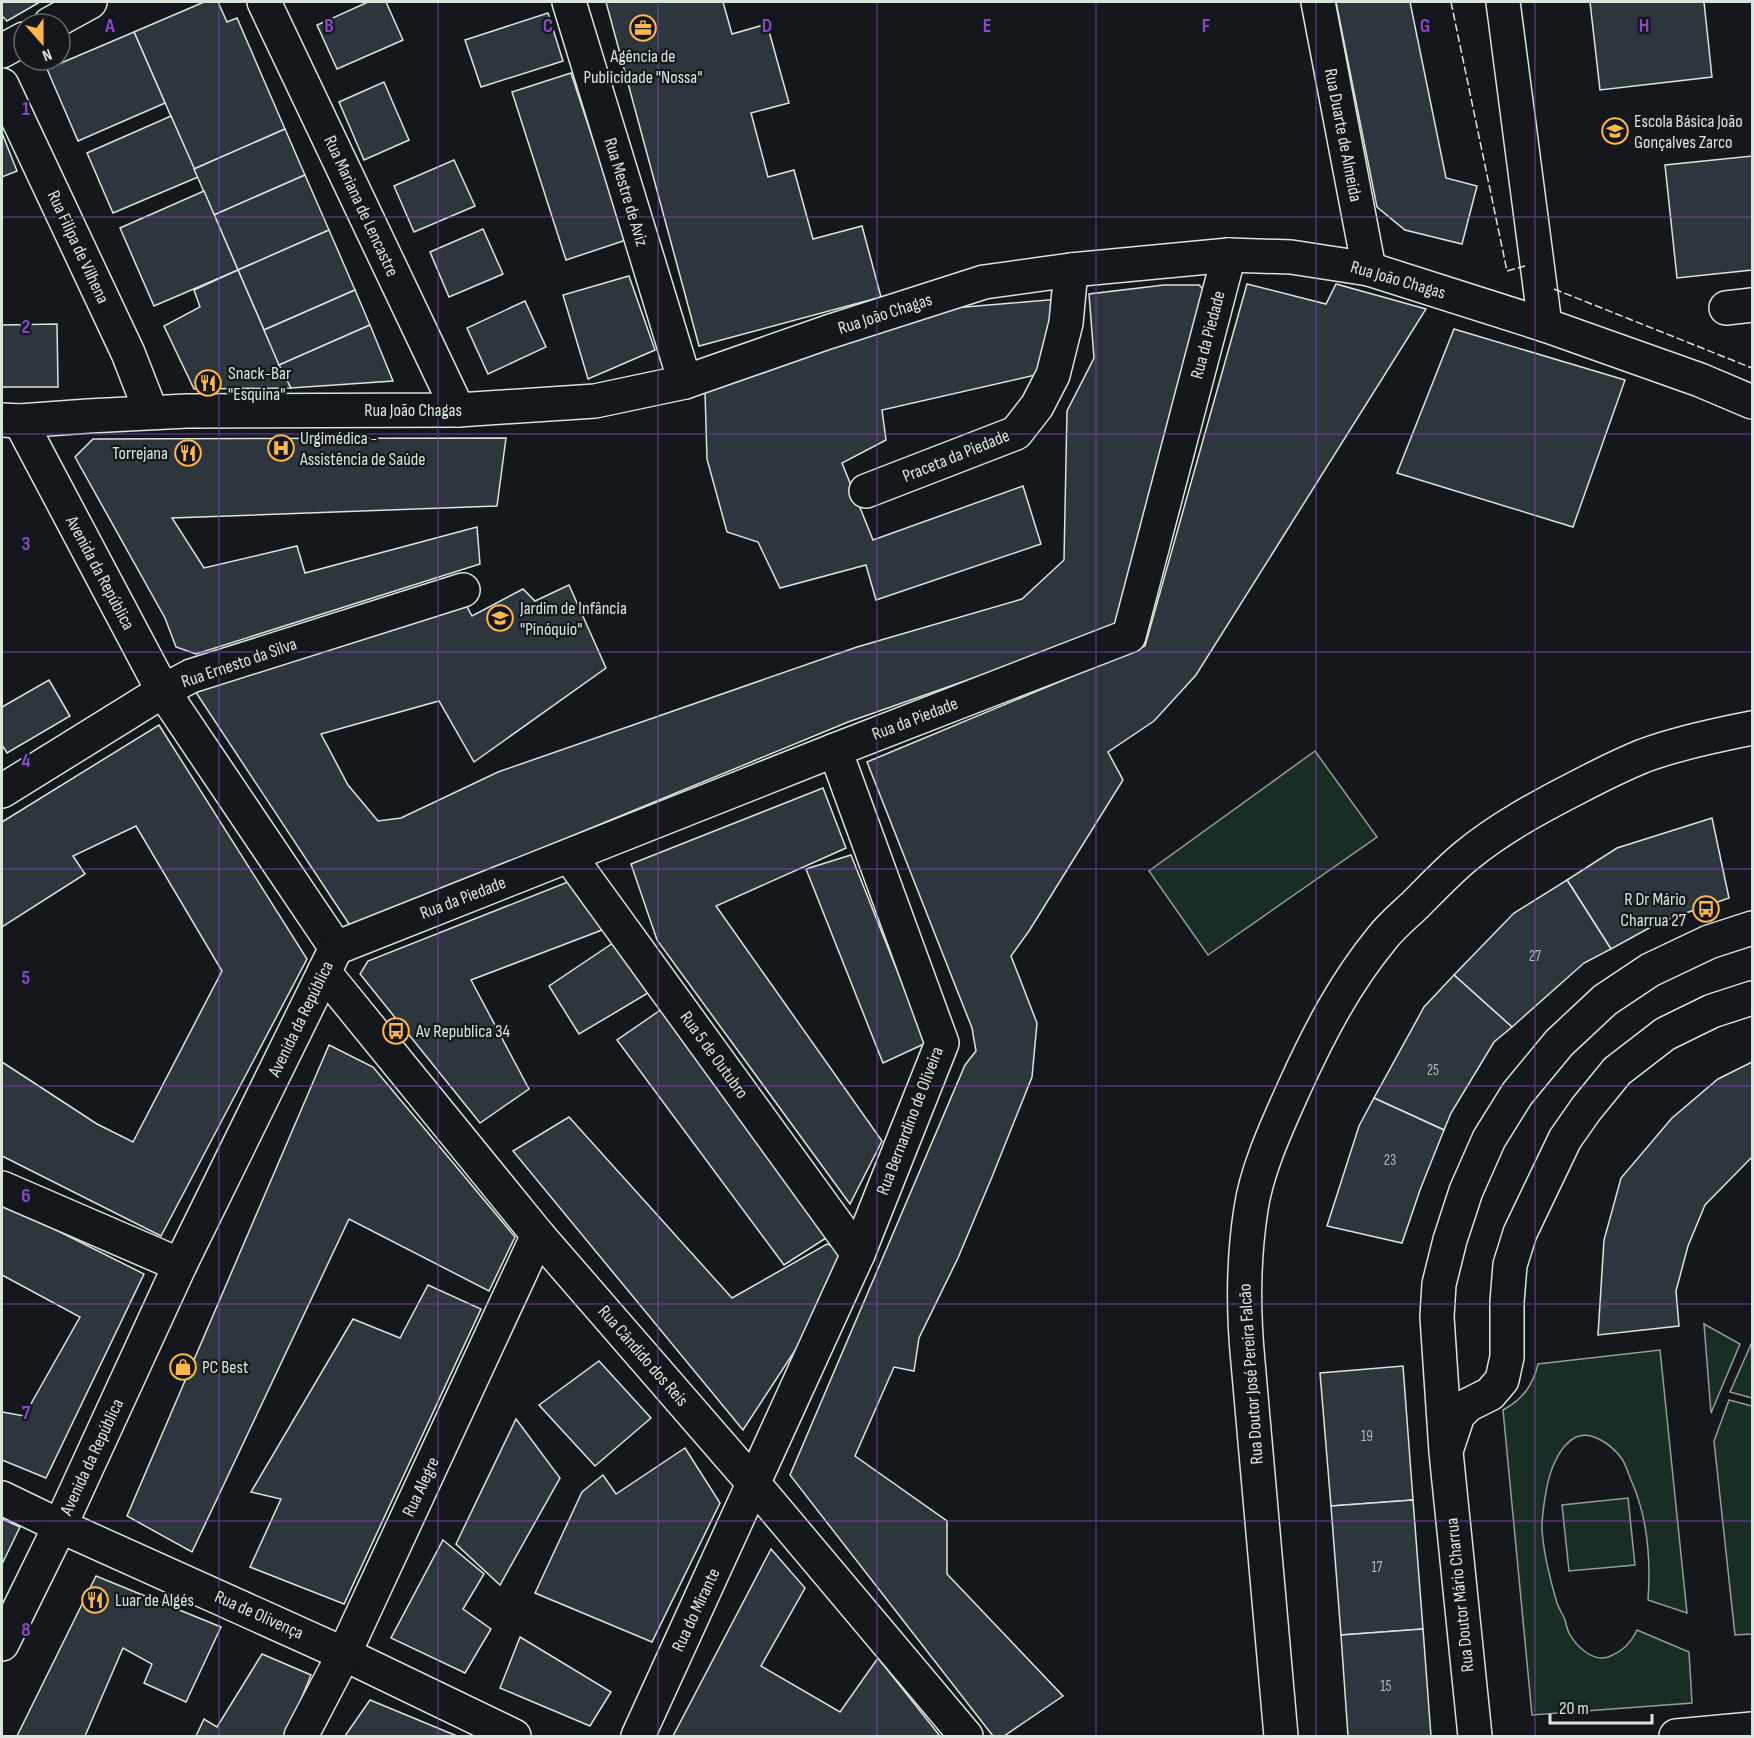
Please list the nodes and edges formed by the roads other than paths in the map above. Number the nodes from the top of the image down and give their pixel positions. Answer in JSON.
{"nodes":[{"id":1,"x":90,"y":2,"type":"edge"},
{"id":2,"x":264,"y":2,"type":"edge"},
{"id":3,"x":569,"y":2,"type":"edge"},
{"id":4,"x":1318,"y":2,"type":"edge"},
{"id":5,"x":1503,"y":2,"type":"edge"},
{"id":6,"x":72,"y":12,"type":"edge"},
{"id":7,"x":2,"y":85,"type":"edge"},
{"id":8,"x":1229,"y":255,"type":"junction"},
{"id":9,"x":1369,"y":269,"type":"junction"},
{"id":10,"x":1071,"y":270,"type":"junction"},
{"id":11,"x":1545,"y":325,"type":"junction"},
{"id":12,"x":685,"y":382,"type":"junction"},
{"id":13,"x":1752,"y":402,"type":"edge"},
{"id":14,"x":458,"y":410,"type":"junction"},
{"id":15,"x":151,"y":412,"type":"junction"},
{"id":16,"x":11,"y":421,"type":"edge"},
{"id":17,"x":866,"y":491,"type":"dead end"},
{"id":18,"x":463,"y":590,"type":"dead end"},
{"id":19,"x":163,"y":692,"type":"junction"},
{"id":20,"x":1752,"y":728,"type":"edge"},
{"id":21,"x":835,"y":750,"type":"junction"},
{"id":22,"x":2,"y":791,"type":"edge"},
{"id":23,"x":570,"y":857,"type":"junction"},
{"id":24,"x":1752,"y":928,"type":"edge"},
{"id":25,"x":330,"y":960,"type":"junction"},
{"id":26,"x":1752,"y":998,"type":"edge"},
{"id":27,"x":2,"y":1188,"type":"edge"},
{"id":28,"x":538,"y":1235,"type":"junction"},
{"id":29,"x":858,"y":1254,"type":"junction"},
{"id":30,"x":180,"y":1264,"type":"junction"},
{"id":31,"x":1438,"y":1357,"type":"junction"},
{"id":32,"x":1502,"y":1380,"type":"junction"},
{"id":33,"x":1446,"y":1452,"type":"junction"},
{"id":34,"x":754,"y":1484,"type":"junction"},
{"id":35,"x":2,"y":1498,"type":"edge"},
{"id":36,"x":60,"y":1526,"type":"junction"},
{"id":37,"x":2,"y":1644,"type":"edge"},
{"id":38,"x":344,"y":1654,"type":"junction"},
{"id":39,"x":1752,"y":1729,"type":"edge"},
{"id":40,"x":301,"y":1737,"type":"edge"},
{"id":41,"x":514,"y":1737,"type":"edge"},
{"id":42,"x":638,"y":1737,"type":"edge"},
{"id":43,"x":966,"y":1737,"type":"edge"},
{"id":44,"x":1281,"y":1737,"type":"edge"},
{"id":45,"x":1475,"y":1737,"type":"edge"},
{"id":46,"x":1676,"y":1737,"type":"edge"}],
"edges":[{"from":1,"to":6,"type":"street"},
{"from":2,"to":14,"type":"street","name":"Rua Mariana de Lencastre"},
{"from":3,"to":12,"type":"street","name":"Rua Mestre de Aviz"},
{"from":4,"to":9,"type":"street","name":"Rua Duarte de Almeida"},
{"from":5,"to":11,"type":"street"},
{"from":7,"to":15,"type":"street","name":"Rua Filipa de Vilhena"},
{"from":8,"to":9,"type":"street","name":"Rua João Chagas"},
{"from":8,"to":10,"type":"street","name":"Rua João Chagas"},
{"from":8,"to":21,"type":"street","name":"Rua da Piedade"},
{"from":9,"to":11,"type":"street","name":"Rua João Chagas"},
{"from":10,"to":12,"type":"street","name":"Rua João Chagas"},
{"from":10,"to":17,"type":"street","name":"Praceta da Piedade"},
{"from":11,"to":13,"type":"street","name":"Rua João Chagas"},
{"from":12,"to":14,"type":"street","name":"Rua João Chagas"},
{"from":14,"to":15,"type":"street","name":"Rua João Chagas"},
{"from":15,"to":16,"type":"street","name":"Rua João Chagas"},
{"from":16,"to":19,"type":"street","name":"Avenida da República"},
{"from":18,"to":19,"type":"street","name":"Rua Ernesto da Silva"},
{"from":19,"to":22,"type":"street","name":"Rua Ernesto da Silva"},
{"from":19,"to":25,"type":"street","name":"Avenida da República"},
{"from":20,"to":44,"type":"street","name":"Rua Doutor José Pereira Falcão"},
{"from":21,"to":23,"type":"street","name":"Rua da Piedade"},
{"from":21,"to":29,"type":"street","name":"Rua Bernardino de Oliveira"},
{"from":23,"to":25,"type":"street","name":"Rua da Piedade"},
{"from":23,"to":29,"type":"street","name":"Rua 5 de Outubro"},
{"from":24,"to":31,"type":"street","name":"Rua Doutor Mário Charrua"},
{"from":25,"to":28,"type":"street","name":"Rua Cândido dos Reis"},
{"from":25,"to":30,"type":"street","name":"Avenida da República"},
{"from":26,"to":32,"type":"street"},
{"from":27,"to":30,"type":"street"},
{"from":28,"to":34,"type":"street","name":"Rua Cândido dos Reis"},
{"from":28,"to":38,"type":"street","name":"Rua Alegre"},
{"from":29,"to":34,"type":"street","name":"Rua Bernardino de Oliveira"},
{"from":30,"to":36,"type":"street","name":"Avenida da República"},
{"from":31,"to":32,"type":"street"},
{"from":31,"to":33,"type":"street","name":"Rua Doutor Mário Charrua"},
{"from":32,"to":33,"type":"street","name":"Rua Doutor Mário Charrua"},
{"from":33,"to":45,"type":"street","name":"Rua Doutor Mário Charrua"},
{"from":34,"to":42,"type":"street","name":"Rua do Mirante"},
{"from":34,"to":43,"type":"street","name":"Rua Cândido dos Reis"},
{"from":35,"to":36,"type":"street","name":"Rua de Olivença"},
{"from":36,"to":37,"type":"street","name":"Avenida da República"},
{"from":36,"to":38,"type":"street","name":"Rua de Olivença"},
{"from":38,"to":40,"type":"street","name":"Rua Alegre"},
{"from":38,"to":41,"type":"street","name":"Rua de Olivença"},
{"from":39,"to":46,"type":"street"}]}
